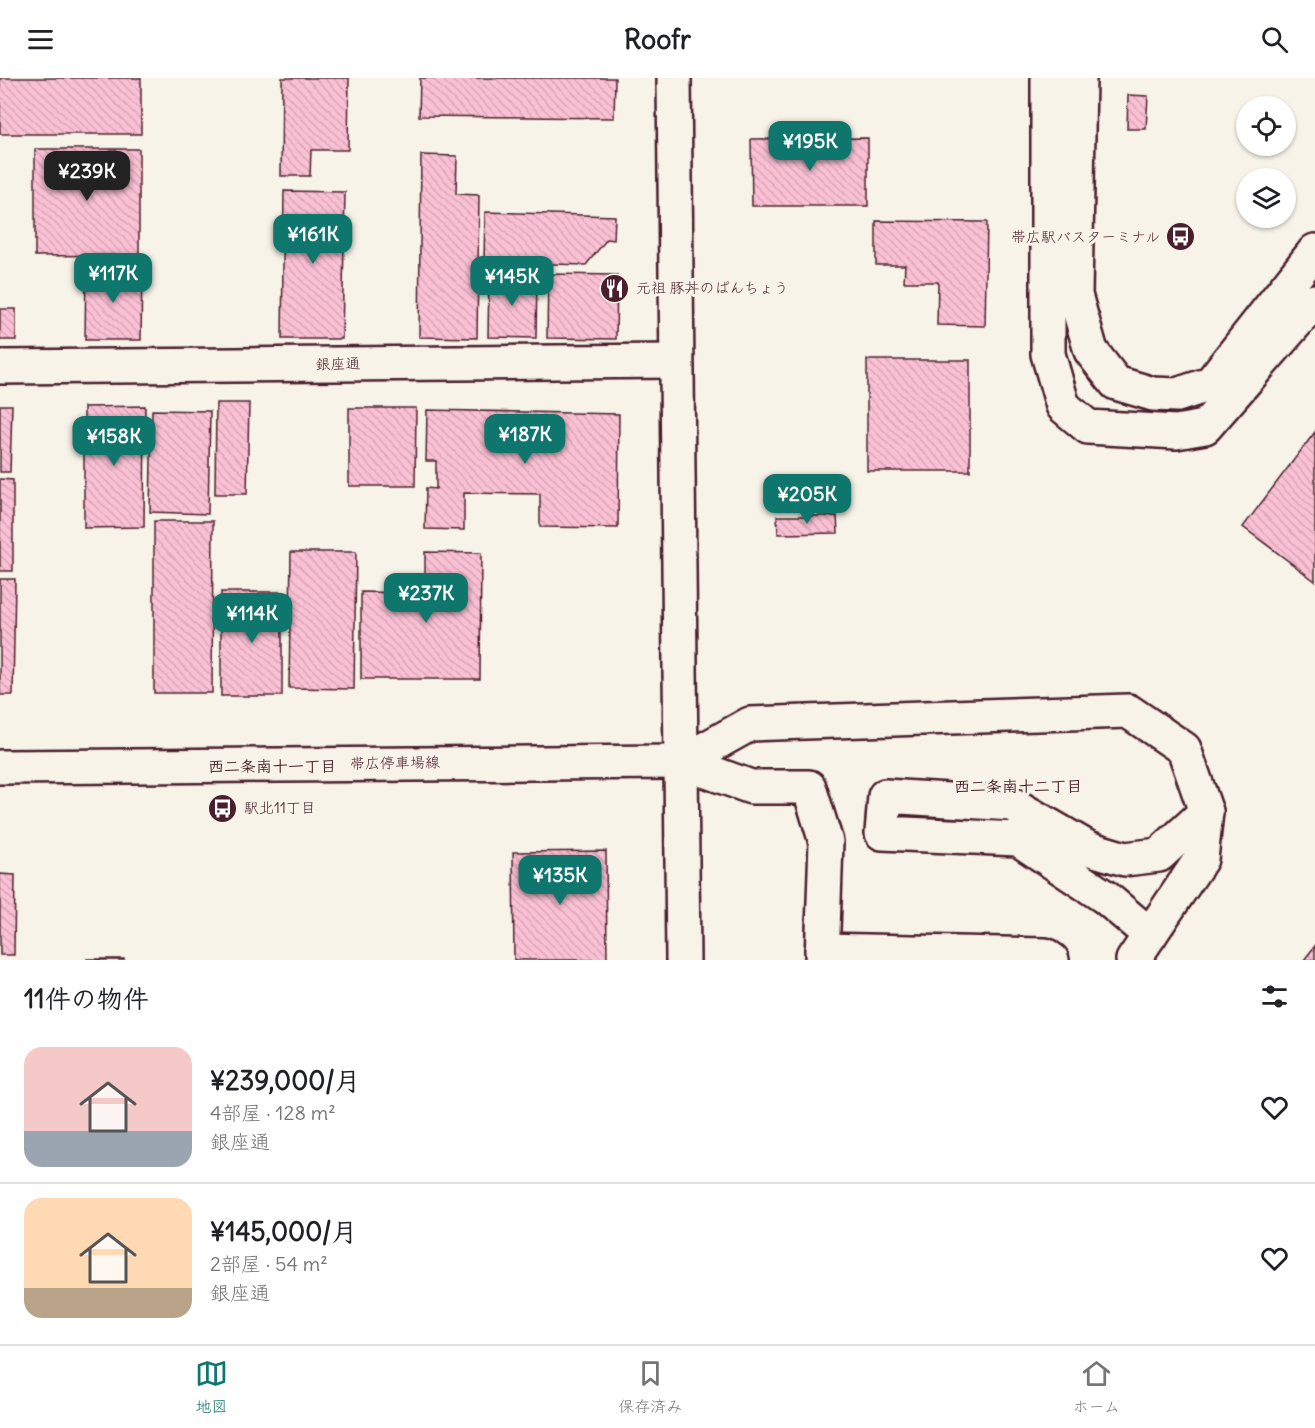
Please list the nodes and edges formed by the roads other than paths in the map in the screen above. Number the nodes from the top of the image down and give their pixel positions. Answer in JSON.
{"nodes":[{"id":1,"x":674,"y":78,"type":"edge"},
{"id":2,"x":1048,"y":78,"type":"edge"},
{"id":3,"x":1080,"y":78,"type":"edge"},
{"id":4,"x":1315,"y":251,"type":"edge"},
{"id":5,"x":1315,"y":301,"type":"edge"},
{"id":6,"x":675,"y":361,"type":"junction"},
{"id":7,"x":0,"y":367,"type":"edge"},
{"id":8,"x":682,"y":762,"type":"junction"},
{"id":9,"x":0,"y":767,"type":"edge"},
{"id":10,"x":1206,"y":812,"type":"junction"},
{"id":11,"x":1141,"y":948,"type":"edge"},
{"id":12,"x":822,"y":955,"type":"edge"},
{"id":13,"x":683,"y":960,"type":"edge"},
{"id":14,"x":1052,"y":960,"type":"edge"}],
"edges":[{"from":1,"to":6,"type":"street"},
{"from":2,"to":5,"type":"street"},
{"from":3,"to":4,"type":"street"},
{"from":6,"to":7,"type":"street","name":"銀座通"},
{"from":6,"to":8,"type":"street"},
{"from":8,"to":9,"type":"street","name":"帯広停車場線"},
{"from":8,"to":10,"type":"street"},
{"from":8,"to":12,"type":"street"},
{"from":8,"to":13,"type":"street"},
{"from":10,"to":11,"type":"street"},
{"from":10,"to":11,"type":"street"},
{"from":12,"to":14,"type":"street"}]}
